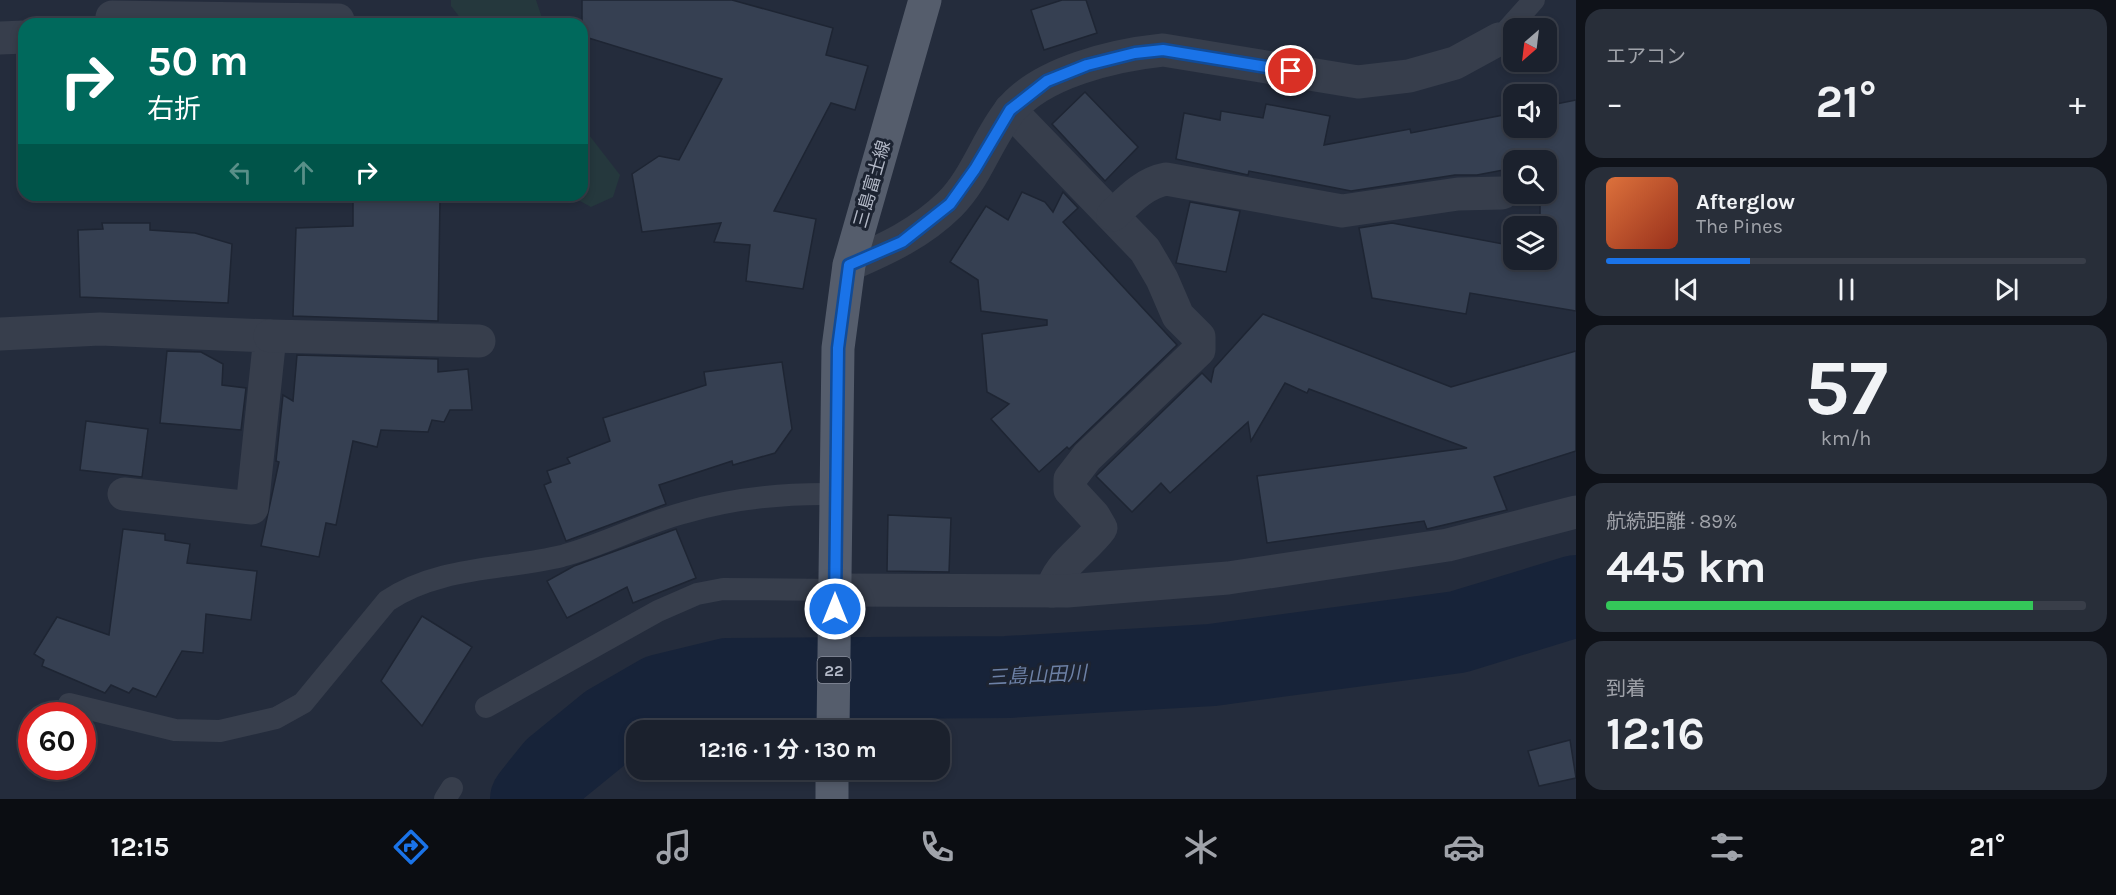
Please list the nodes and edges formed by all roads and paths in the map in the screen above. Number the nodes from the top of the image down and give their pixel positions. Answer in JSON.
{"nodes":[{"id":1,"x":926,"y":0,"type":"edge"},
{"id":2,"x":1534,"y":0,"type":"edge"},
{"id":3,"x":112,"y":14,"type":"edge"},
{"id":4,"x":338,"y":15,"type":"edge"},
{"id":5,"x":18,"y":37,"type":"edge"},
{"id":6,"x":0,"y":38,"type":"edge"},
{"id":7,"x":1499,"y":39,"type":"joint"},
{"id":8,"x":1010,"y":110,"type":"junction"},
{"id":9,"x":1502,"y":193,"type":"dead end"},
{"id":10,"x":1113,"y":215,"type":"junction"},
{"id":11,"x":849,"y":265,"type":"junction"},
{"id":12,"x":0,"y":334,"type":"edge"},
{"id":13,"x":270,"y":336,"type":"junction"},
{"id":14,"x":479,"y":341,"type":"dead end"},
{"id":15,"x":124,"y":494,"type":"dead end"},
{"id":16,"x":836,"y":494,"type":"junction"},
{"id":17,"x":1576,"y":512,"type":"edge"},
{"id":18,"x":1052,"y":591,"type":"junction"},
{"id":19,"x":835,"y":599,"type":"junction"},
{"id":20,"x":486,"y":707,"type":"dead end"},
{"id":21,"x":96,"y":711,"type":"edge"},
{"id":22,"x":833,"y":720,"type":"edge"},
{"id":23,"x":832,"y":780,"type":"edge"},
{"id":24,"x":832,"y":799,"type":"edge"}],
"edges":[{"from":1,"to":11,"type":"main road","name":"三島富士線","number":"22"},
{"from":2,"to":7,"type":"lane"},
{"from":3,"to":4,"type":"street"},
{"from":5,"to":6,"type":"street"},
{"from":7,"to":8,"type":"street"},
{"from":8,"to":10,"type":"street"},
{"from":8,"to":11,"type":"street"},
{"from":9,"to":10,"type":"street"},
{"from":10,"to":18,"type":"street"},
{"from":11,"to":16,"type":"main road","name":"三島富士線","number":"22"},
{"from":12,"to":13,"type":"street"},
{"from":13,"to":14,"type":"street"},
{"from":13,"to":15,"type":"street"},
{"from":16,"to":19,"type":"main road","name":"三島富士線","number":"22"},
{"from":16,"to":21,"type":"lane"},
{"from":17,"to":18,"type":"street"},
{"from":18,"to":19,"type":"street"},
{"from":19,"to":20,"type":"lane"},
{"from":19,"to":22,"type":"main road","name":"三島富士線","number":"22"},
{"from":23,"to":24,"type":"main road"}]}
